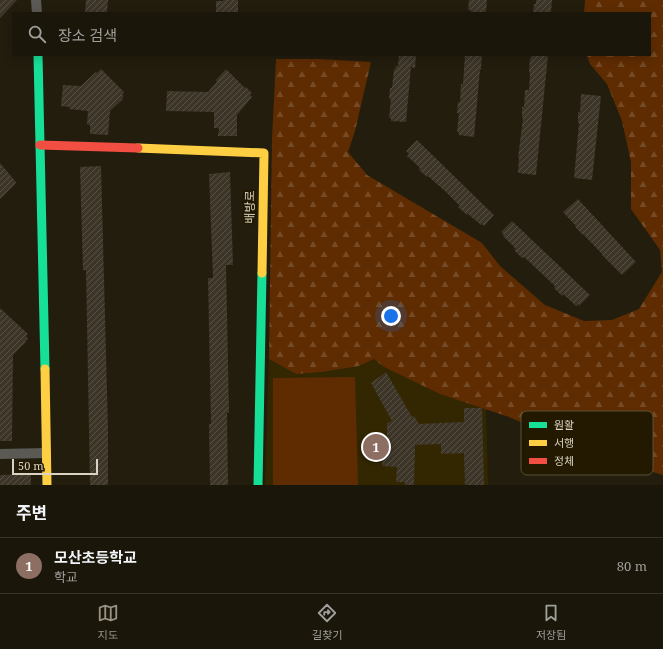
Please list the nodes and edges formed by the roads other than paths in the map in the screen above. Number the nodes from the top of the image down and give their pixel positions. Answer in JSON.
{"nodes":[{"id":1,"x":36,"y":0,"type":"edge"},
{"id":2,"x":37,"y":12,"type":"edge"},
{"id":3,"x":38,"y":56,"type":"edge"},
{"id":4,"x":40,"y":145,"type":"junction"},
{"id":5,"x":46,"y":453,"type":"junction"},
{"id":6,"x":0,"y":454,"type":"edge"},
{"id":7,"x":47,"y":485,"type":"edge"},
{"id":8,"x":258,"y":485,"type":"edge"}],
"edges":[{"from":1,"to":2,"type":"street"},
{"from":3,"to":4,"type":"street"},
{"from":4,"to":5,"type":"street"},
{"from":4,"to":8,"type":"street","name":"배방로"},
{"from":5,"to":6,"type":"street"},
{"from":5,"to":7,"type":"street"}]}
